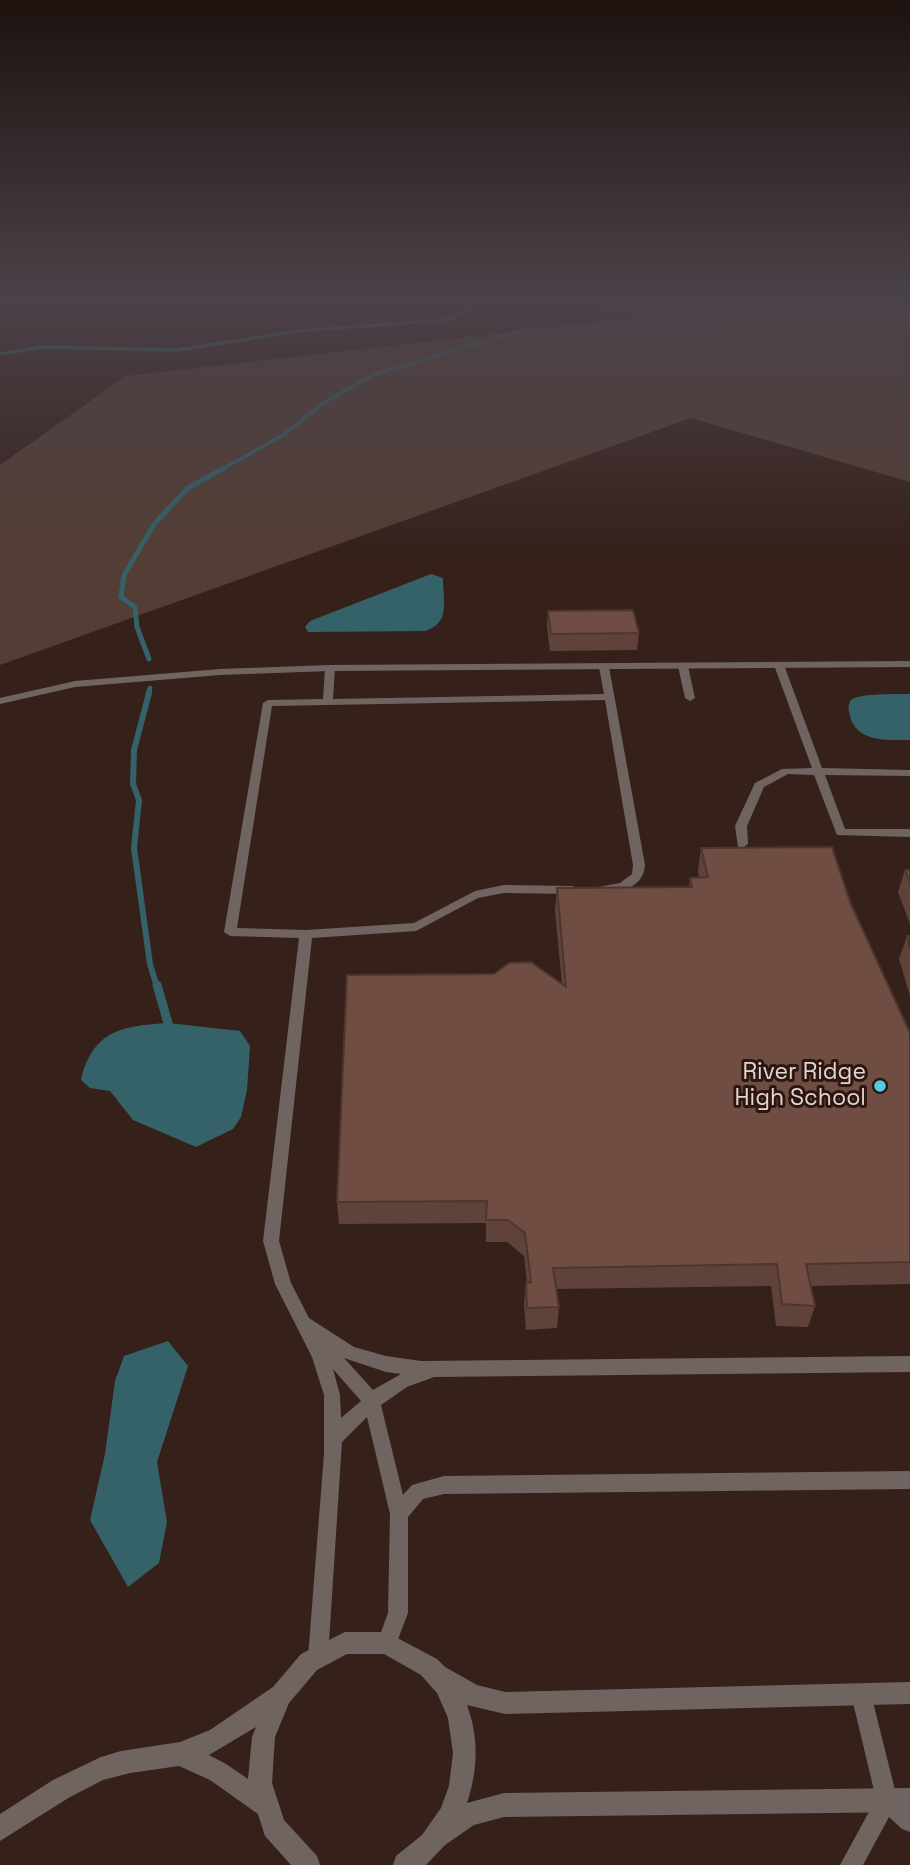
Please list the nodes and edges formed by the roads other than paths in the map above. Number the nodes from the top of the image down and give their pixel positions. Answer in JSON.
{"nodes":[{"id":1,"x":910,"y":664,"type":"edge"},
{"id":2,"x":779,"y":665,"type":"junction"},
{"id":3,"x":683,"y":666,"type":"junction"},
{"id":4,"x":604,"y":667,"type":"junction"},
{"id":5,"x":330,"y":668,"type":"junction"},
{"id":6,"x":610,"y":697,"type":"junction"},
{"id":7,"x":691,"y":698,"type":"dead end"},
{"id":8,"x":0,"y":701,"type":"edge"},
{"id":9,"x":328,"y":701,"type":"junction"},
{"id":10,"x":819,"y":773,"type":"junction"},
{"id":11,"x":910,"y":773,"type":"edge"},
{"id":12,"x":910,"y":833,"type":"edge"},
{"id":13,"x":742,"y":844,"type":"dead end"},
{"id":14,"x":306,"y":934,"type":"junction"},
{"id":15,"x":300,"y":1321,"type":"junction"},
{"id":16,"x":910,"y":1364,"type":"edge"},
{"id":17,"x":442,"y":1369,"type":"junction"},
{"id":18,"x":372,"y":1401,"type":"junction"},
{"id":19,"x":334,"y":1437,"type":"junction"},
{"id":20,"x":910,"y":1480,"type":"edge"},
{"id":21,"x":399,"y":1514,"type":"junction"},
{"id":22,"x":387,"y":1643,"type":"junction"},
{"id":23,"x":318,"y":1657,"type":"junction"},
{"id":24,"x":440,"y":1677,"type":"junction"},
{"id":25,"x":910,"y":1693,"type":"edge"},
{"id":26,"x":861,"y":1694,"type":"junction"},
{"id":27,"x":277,"y":1696,"type":"junction"},
{"id":28,"x":180,"y":1754,"type":"junction"},
{"id":29,"x":899,"y":1800,"type":"edge"},
{"id":30,"x":264,"y":1805,"type":"junction"},
{"id":31,"x":910,"y":1821,"type":"edge"},
{"id":32,"x":0,"y":1829,"type":"edge"},
{"id":33,"x":436,"y":1839,"type":"junction"},
{"id":34,"x":308,"y":1865,"type":"edge"},
{"id":35,"x":405,"y":1865,"type":"edge"},
{"id":36,"x":852,"y":1865,"type":"edge"}],
"edges":[{"from":1,"to":2,"type":"street"},
{"from":2,"to":3,"type":"street"},
{"from":2,"to":10,"type":"lane"},
{"from":3,"to":4,"type":"street"},
{"from":3,"to":7,"type":"lane"},
{"from":4,"to":5,"type":"street"},
{"from":4,"to":6,"type":"lane"},
{"from":5,"to":8,"type":"street"},
{"from":5,"to":9,"type":"lane"},
{"from":6,"to":9,"type":"lane"},
{"from":6,"to":14,"type":"lane"},
{"from":9,"to":14,"type":"lane"},
{"from":10,"to":11,"type":"lane"},
{"from":10,"to":12,"type":"lane"},
{"from":10,"to":13,"type":"lane"},
{"from":14,"to":15,"type":"lane"},
{"from":15,"to":17,"type":"lane"},
{"from":15,"to":18,"type":"lane"},
{"from":15,"to":19,"type":"lane"},
{"from":16,"to":17,"type":"lane"},
{"from":17,"to":18,"type":"lane"},
{"from":18,"to":19,"type":"lane"},
{"from":18,"to":21,"type":"lane"},
{"from":19,"to":23,"type":"lane"},
{"from":20,"to":21,"type":"lane"},
{"from":21,"to":22,"type":"lane"},
{"from":22,"to":23,"type":"street"},
{"from":22,"to":24,"type":"street"},
{"from":23,"to":27,"type":"street"},
{"from":24,"to":26,"type":"street"},
{"from":24,"to":33,"type":"street"},
{"from":25,"to":26,"type":"street"},
{"from":26,"to":29,"type":"lane"},
{"from":27,"to":28,"type":"street"},
{"from":27,"to":30,"type":"street"},
{"from":28,"to":30,"type":"street"},
{"from":28,"to":32,"type":"street"},
{"from":29,"to":31,"type":"lane"},
{"from":29,"to":33,"type":"street"},
{"from":29,"to":36,"type":"lane"},
{"from":30,"to":34,"type":"street"},
{"from":33,"to":35,"type":"street"}]}
